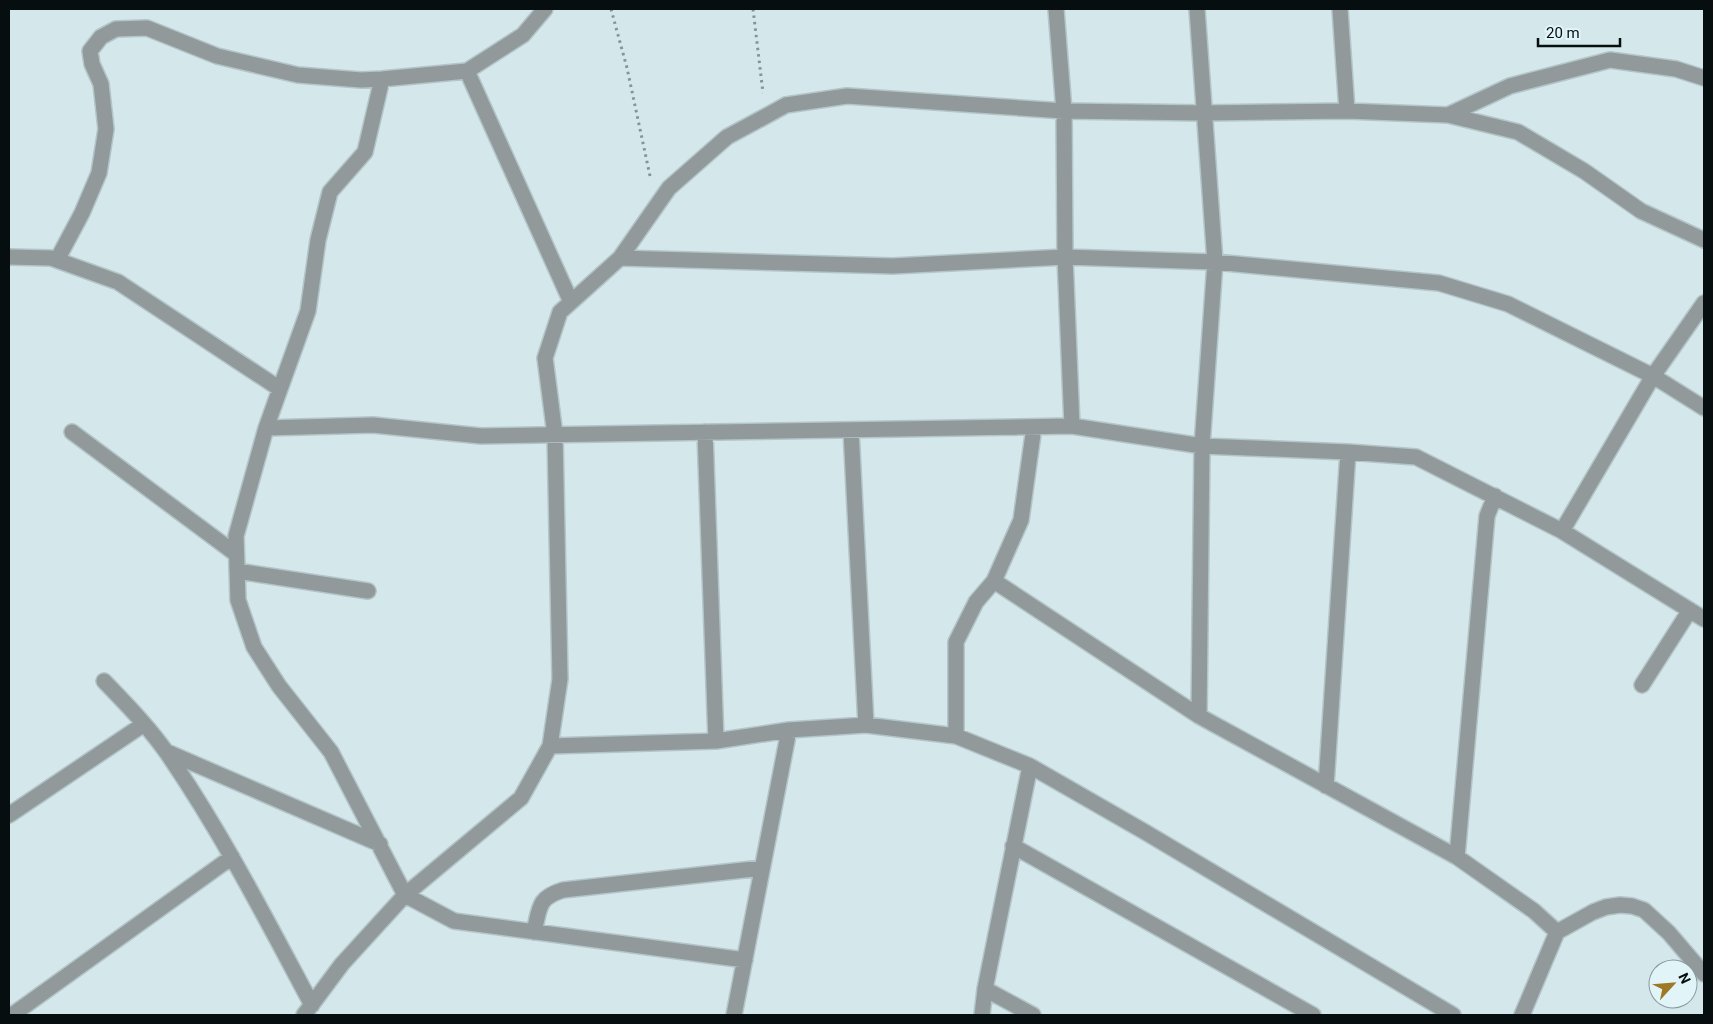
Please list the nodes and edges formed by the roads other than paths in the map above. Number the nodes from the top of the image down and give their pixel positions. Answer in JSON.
{"nodes":[{"id":1,"x":545,"y":9,"type":"edge"},
{"id":2,"x":1056,"y":9,"type":"edge"},
{"id":3,"x":1197,"y":9,"type":"edge"},
{"id":4,"x":1340,"y":9,"type":"edge"},
{"id":5,"x":467,"y":71,"type":"junction"},
{"id":6,"x":1704,"y":78,"type":"edge"},
{"id":7,"x":382,"y":79,"type":"junction"},
{"id":8,"x":1064,"y":111,"type":"junction"},
{"id":9,"x":1347,"y":111,"type":"junction"},
{"id":10,"x":1204,"y":112,"type":"junction"},
{"id":11,"x":1448,"y":115,"type":"junction"},
{"id":12,"x":1704,"y":240,"type":"edge"},
{"id":13,"x":1065,"y":257,"type":"junction"},
{"id":14,"x":9,"y":258,"type":"edge"},
{"id":15,"x":620,"y":258,"type":"junction"},
{"id":16,"x":57,"y":260,"type":"junction"},
{"id":17,"x":1215,"y":262,"type":"junction"},
{"id":18,"x":570,"y":302,"type":"junction"},
{"id":19,"x":1704,"y":303,"type":"edge"},
{"id":20,"x":1653,"y":376,"type":"junction"},
{"id":21,"x":280,"y":389,"type":"junction"},
{"id":22,"x":1704,"y":408,"type":"edge"},
{"id":23,"x":1072,"y":426,"type":"junction"},
{"id":24,"x":1034,"y":427,"type":"junction"},
{"id":25,"x":266,"y":428,"type":"junction"},
{"id":26,"x":851,"y":430,"type":"junction"},
{"id":27,"x":72,"y":432,"type":"dead end"},
{"id":28,"x":705,"y":432,"type":"junction"},
{"id":29,"x":556,"y":434,"type":"junction"},
{"id":30,"x":1202,"y":446,"type":"junction"},
{"id":31,"x":1348,"y":452,"type":"junction"},
{"id":32,"x":1495,"y":496,"type":"junction"},
{"id":33,"x":1562,"y":531,"type":"junction"},
{"id":34,"x":236,"y":554,"type":"junction"},
{"id":35,"x":237,"y":570,"type":"junction"},
{"id":36,"x":994,"y":581,"type":"junction"},
{"id":37,"x":368,"y":591,"type":"dead end"},
{"id":38,"x":1690,"y":610,"type":"junction"},
{"id":39,"x":1704,"y":619,"type":"edge"},
{"id":40,"x":104,"y":681,"type":"dead end"},
{"id":41,"x":1642,"y":685,"type":"dead end"},
{"id":42,"x":1200,"y":716,"type":"junction"},
{"id":43,"x":144,"y":724,"type":"junction"},
{"id":44,"x":866,"y":725,"type":"junction"},
{"id":45,"x":789,"y":730,"type":"junction"},
{"id":46,"x":956,"y":736,"type":"junction"},
{"id":47,"x":716,"y":741,"type":"junction"},
{"id":48,"x":550,"y":746,"type":"junction"},
{"id":49,"x":167,"y":752,"type":"junction"},
{"id":50,"x":1030,"y":766,"type":"junction"},
{"id":51,"x":1326,"y":786,"type":"junction"},
{"id":52,"x":9,"y":816,"type":"edge"},
{"id":53,"x":380,"y":844,"type":"junction"},
{"id":54,"x":1013,"y":846,"type":"junction"},
{"id":55,"x":232,"y":857,"type":"junction"},
{"id":56,"x":1457,"y":857,"type":"junction"},
{"id":57,"x":762,"y":868,"type":"junction"},
{"id":58,"x":405,"y":895,"type":"junction"},
{"id":59,"x":534,"y":932,"type":"junction"},
{"id":60,"x":1557,"y":932,"type":"junction"},
{"id":61,"x":745,"y":960,"type":"junction"},
{"id":62,"x":1704,"y":974,"type":"edge"},
{"id":63,"x":985,"y":989,"type":"junction"},
{"id":64,"x":308,"y":1010,"type":"edge"},
{"id":65,"x":12,"y":1015,"type":"edge"},
{"id":66,"x":734,"y":1015,"type":"edge"},
{"id":67,"x":982,"y":1015,"type":"edge"},
{"id":68,"x":1032,"y":1015,"type":"edge"},
{"id":69,"x":1313,"y":1015,"type":"edge"},
{"id":70,"x":1453,"y":1015,"type":"edge"},
{"id":71,"x":1522,"y":1015,"type":"edge"}],
"edges":[{"from":1,"to":5,"type":"street"},
{"from":2,"to":8,"type":"street"},
{"from":3,"to":10,"type":"street"},
{"from":4,"to":9,"type":"street"},
{"from":5,"to":7,"type":"street"},
{"from":5,"to":18,"type":"street"},
{"from":6,"to":11,"type":"street"},
{"from":7,"to":16,"type":"street"},
{"from":7,"to":21,"type":"street"},
{"from":8,"to":10,"type":"street"},
{"from":8,"to":13,"type":"street"},
{"from":8,"to":15,"type":"street"},
{"from":9,"to":10,"type":"street"},
{"from":9,"to":11,"type":"street"},
{"from":10,"to":17,"type":"street"},
{"from":11,"to":12,"type":"street"},
{"from":13,"to":15,"type":"street"},
{"from":13,"to":17,"type":"street"},
{"from":13,"to":23,"type":"street"},
{"from":14,"to":16,"type":"street"},
{"from":15,"to":18,"type":"street"},
{"from":16,"to":21,"type":"street"},
{"from":17,"to":20,"type":"street"},
{"from":17,"to":30,"type":"street"},
{"from":18,"to":29,"type":"street"},
{"from":19,"to":20,"type":"street"},
{"from":20,"to":22,"type":"street"},
{"from":20,"to":33,"type":"street"},
{"from":21,"to":25,"type":"street"},
{"from":23,"to":24,"type":"street"},
{"from":23,"to":30,"type":"street"},
{"from":24,"to":26,"type":"street"},
{"from":24,"to":36,"type":"street"},
{"from":25,"to":29,"type":"street"},
{"from":25,"to":34,"type":"street"},
{"from":26,"to":28,"type":"street"},
{"from":26,"to":44,"type":"street"},
{"from":27,"to":34,"type":"street"},
{"from":28,"to":29,"type":"street"},
{"from":28,"to":47,"type":"street"},
{"from":29,"to":48,"type":"street"},
{"from":30,"to":31,"type":"street"},
{"from":30,"to":42,"type":"street"},
{"from":31,"to":32,"type":"street"},
{"from":31,"to":51,"type":"street"},
{"from":32,"to":33,"type":"street"},
{"from":32,"to":56,"type":"street"},
{"from":33,"to":38,"type":"street"},
{"from":34,"to":35,"type":"street"},
{"from":35,"to":37,"type":"street"},
{"from":35,"to":53,"type":"street"},
{"from":36,"to":42,"type":"street"},
{"from":36,"to":46,"type":"street"},
{"from":38,"to":39,"type":"street"},
{"from":38,"to":41,"type":"street"},
{"from":40,"to":43,"type":"street"},
{"from":42,"to":51,"type":"street"},
{"from":43,"to":49,"type":"street"},
{"from":43,"to":52,"type":"street"},
{"from":44,"to":45,"type":"street"},
{"from":44,"to":46,"type":"street"},
{"from":45,"to":47,"type":"street"},
{"from":45,"to":57,"type":"street"},
{"from":46,"to":50,"type":"street"},
{"from":47,"to":48,"type":"street"},
{"from":48,"to":58,"type":"street"},
{"from":49,"to":53,"type":"street"},
{"from":49,"to":55,"type":"street"},
{"from":50,"to":54,"type":"street"},
{"from":50,"to":70,"type":"street"},
{"from":51,"to":56,"type":"street"},
{"from":53,"to":58,"type":"street"},
{"from":54,"to":63,"type":"street"},
{"from":54,"to":69,"type":"street"},
{"from":55,"to":64,"type":"street"},
{"from":55,"to":65,"type":"street"},
{"from":56,"to":60,"type":"street"},
{"from":57,"to":59,"type":"street"},
{"from":57,"to":61,"type":"street"},
{"from":58,"to":59,"type":"street"},
{"from":58,"to":64,"type":"street"},
{"from":59,"to":61,"type":"street"},
{"from":60,"to":62,"type":"street"},
{"from":60,"to":71,"type":"street"},
{"from":61,"to":66,"type":"street"},
{"from":63,"to":67,"type":"street"},
{"from":63,"to":68,"type":"street"}]}
